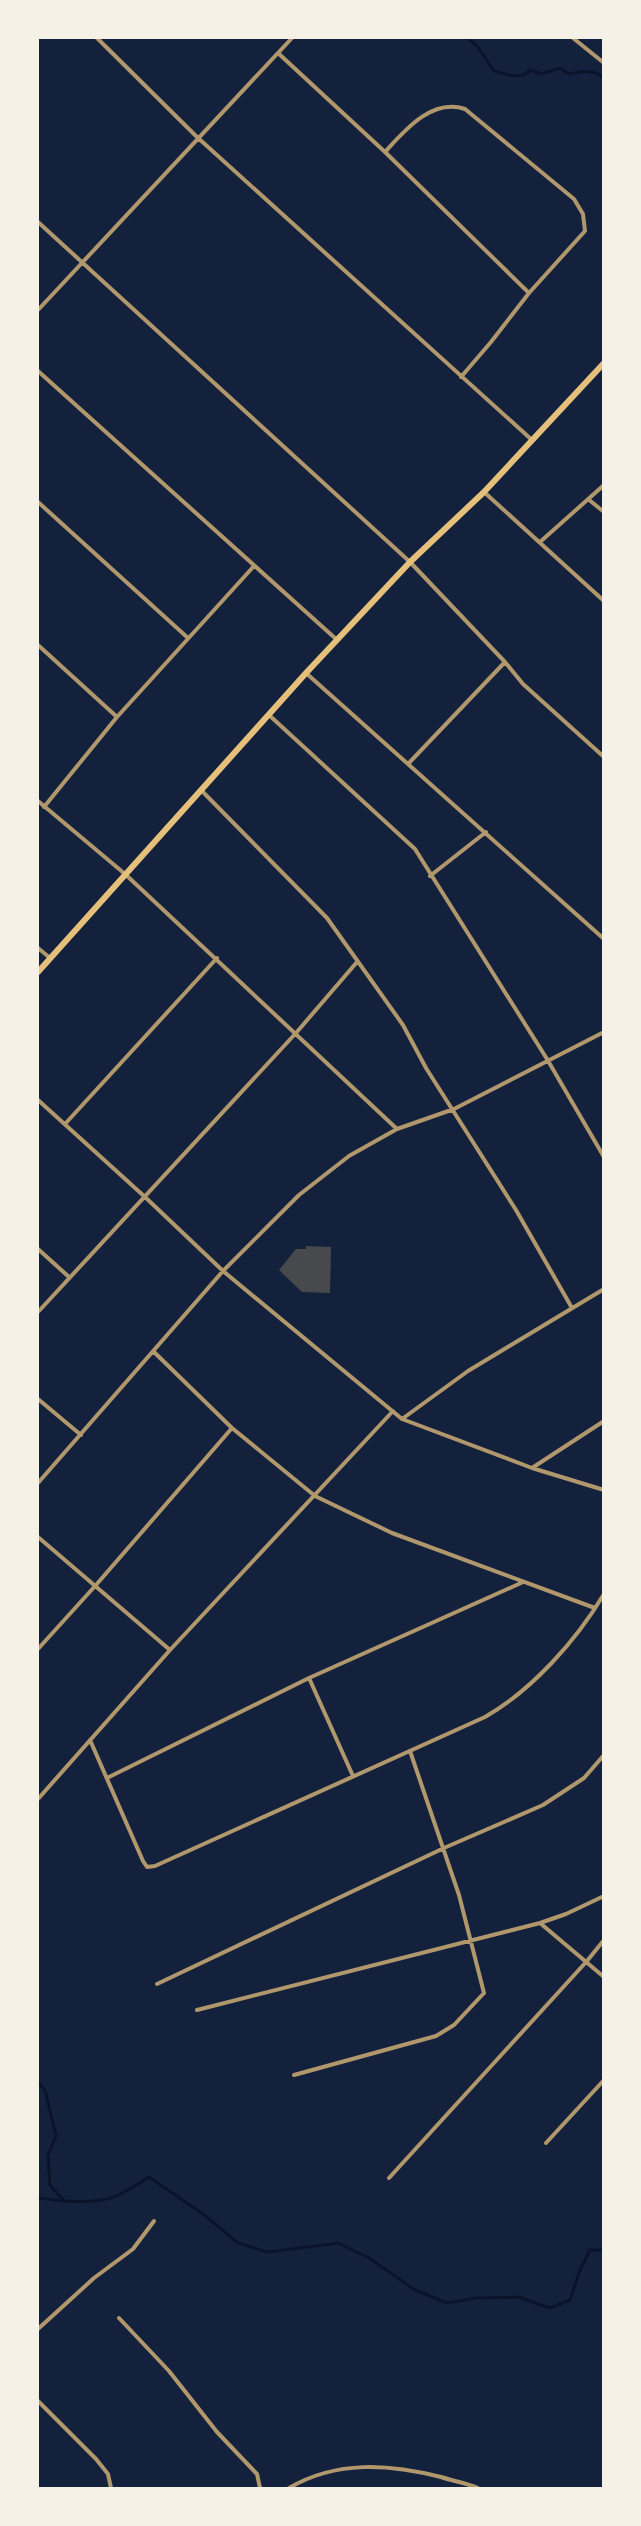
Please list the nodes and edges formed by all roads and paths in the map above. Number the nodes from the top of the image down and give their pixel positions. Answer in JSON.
{"nodes":[{"id":1,"x":97,"y":38,"type":"edge"},
{"id":2,"x":292,"y":38,"type":"edge"},
{"id":3,"x":573,"y":38,"type":"edge"},
{"id":4,"x":278,"y":53,"type":"junction"},
{"id":5,"x":604,"y":63,"type":"edge"},
{"id":6,"x":197,"y":138,"type":"junction"},
{"id":7,"x":385,"y":152,"type":"junction"},
{"id":8,"x":38,"y":222,"type":"edge"},
{"id":9,"x":83,"y":263,"type":"junction"},
{"id":10,"x":529,"y":293,"type":"junction"},
{"id":11,"x":38,"y":310,"type":"edge"},
{"id":12,"x":604,"y":363,"type":"edge"},
{"id":13,"x":38,"y":371,"type":"edge"},
{"id":14,"x":461,"y":377,"type":"junction"},
{"id":15,"x":532,"y":440,"type":"junction"},
{"id":16,"x":604,"y":485,"type":"edge"},
{"id":17,"x":484,"y":492,"type":"junction"},
{"id":18,"x":588,"y":499,"type":"junction"},
{"id":19,"x":38,"y":502,"type":"edge"},
{"id":20,"x":604,"y":512,"type":"edge"},
{"id":21,"x":540,"y":542,"type":"junction"},
{"id":22,"x":410,"y":562,"type":"junction"},
{"id":23,"x":254,"y":566,"type":"junction"},
{"id":24,"x":604,"y":601,"type":"edge"},
{"id":25,"x":188,"y":638,"type":"junction"},
{"id":26,"x":336,"y":640,"type":"junction"},
{"id":27,"x":38,"y":645,"type":"edge"},
{"id":28,"x":505,"y":662,"type":"junction"},
{"id":29,"x":306,"y":672,"type":"junction"},
{"id":30,"x":269,"y":715,"type":"junction"},
{"id":31,"x":117,"y":717,"type":"junction"},
{"id":32,"x":604,"y":757,"type":"edge"},
{"id":33,"x":409,"y":764,"type":"junction"},
{"id":34,"x":201,"y":790,"type":"junction"},
{"id":35,"x":38,"y":801,"type":"edge"},
{"id":36,"x":44,"y":807,"type":"junction"},
{"id":37,"x":486,"y":832,"type":"junction"},
{"id":38,"x":125,"y":874,"type":"junction"},
{"id":39,"x":430,"y":876,"type":"junction"},
{"id":40,"x":604,"y":940,"type":"edge"},
{"id":41,"x":38,"y":948,"type":"edge"},
{"id":42,"x":50,"y":958,"type":"junction"},
{"id":43,"x":217,"y":958,"type":"junction"},
{"id":44,"x":357,"y":962,"type":"junction"},
{"id":45,"x":38,"y":972,"type":"edge"},
{"id":46,"x":604,"y":1032,"type":"edge"},
{"id":47,"x":296,"y":1034,"type":"junction"},
{"id":48,"x":547,"y":1059,"type":"junction"},
{"id":49,"x":38,"y":1100,"type":"edge"},
{"id":50,"x":454,"y":1109,"type":"junction"},
{"id":51,"x":65,"y":1124,"type":"junction"},
{"id":52,"x":397,"y":1129,"type":"junction"},
{"id":53,"x":604,"y":1158,"type":"edge"},
{"id":54,"x":145,"y":1197,"type":"junction"},
{"id":55,"x":38,"y":1249,"type":"edge"},
{"id":56,"x":223,"y":1271,"type":"junction"},
{"id":57,"x":69,"y":1277,"type":"junction"},
{"id":58,"x":604,"y":1288,"type":"edge"},
{"id":59,"x":572,"y":1308,"type":"junction"},
{"id":60,"x":38,"y":1312,"type":"edge"},
{"id":61,"x":154,"y":1352,"type":"junction"},
{"id":62,"x":38,"y":1399,"type":"edge"},
{"id":63,"x":393,"y":1411,"type":"junction"},
{"id":64,"x":402,"y":1419,"type":"junction"},
{"id":65,"x":604,"y":1421,"type":"edge"},
{"id":66,"x":232,"y":1428,"type":"junction"},
{"id":67,"x":81,"y":1435,"type":"junction"},
{"id":68,"x":532,"y":1468,"type":"junction"},
{"id":69,"x":38,"y":1483,"type":"edge"},
{"id":70,"x":604,"y":1490,"type":"edge"},
{"id":71,"x":315,"y":1496,"type":"junction"},
{"id":72,"x":38,"y":1537,"type":"edge"},
{"id":73,"x":522,"y":1582,"type":"junction"},
{"id":74,"x":96,"y":1585,"type":"junction"},
{"id":75,"x":604,"y":1594,"type":"edge"},
{"id":76,"x":595,"y":1608,"type":"junction"},
{"id":77,"x":38,"y":1649,"type":"edge"},
{"id":78,"x":170,"y":1650,"type":"junction"},
{"id":79,"x":309,"y":1678,"type":"junction"},
{"id":80,"x":90,"y":1740,"type":"junction"},
{"id":81,"x":410,"y":1750,"type":"junction"},
{"id":82,"x":604,"y":1755,"type":"edge"},
{"id":83,"x":353,"y":1776,"type":"junction"},
{"id":84,"x":107,"y":1778,"type":"junction"},
{"id":85,"x":38,"y":1799,"type":"edge"},
{"id":86,"x":444,"y":1848,"type":"junction"},
{"id":87,"x":604,"y":1896,"type":"edge"},
{"id":88,"x":540,"y":1923,"type":"junction"},
{"id":89,"x":472,"y":1939,"type":"junction"},
{"id":90,"x":604,"y":1940,"type":"edge"},
{"id":91,"x":587,"y":1961,"type":"junction"},
{"id":92,"x":604,"y":1977,"type":"edge"},
{"id":93,"x":157,"y":1984,"type":"dead end"},
{"id":94,"x":197,"y":2010,"type":"dead end"},
{"id":95,"x":294,"y":2075,"type":"dead end"},
{"id":96,"x":604,"y":2080,"type":"edge"},
{"id":97,"x":546,"y":2143,"type":"dead end"},
{"id":98,"x":389,"y":2178,"type":"dead end"},
{"id":99,"x":154,"y":2221,"type":"dead end"},
{"id":100,"x":119,"y":2318,"type":"dead end"},
{"id":101,"x":38,"y":2328,"type":"edge"},
{"id":102,"x":38,"y":2401,"type":"edge"},
{"id":103,"x":111,"y":2488,"type":"edge"},
{"id":104,"x":260,"y":2488,"type":"edge"},
{"id":105,"x":289,"y":2488,"type":"edge"},
{"id":106,"x":478,"y":2488,"type":"edge"}],
"edges":[{"from":1,"to":6,"type":"street"},
{"from":2,"to":4,"type":"street"},
{"from":3,"to":5,"type":"street"},
{"from":4,"to":6,"type":"street"},
{"from":4,"to":7,"type":"street"},
{"from":6,"to":9,"type":"street"},
{"from":6,"to":14,"type":"street"},
{"from":7,"to":10,"type":"street"},
{"from":7,"to":10,"type":"street"},
{"from":8,"to":9,"type":"street"},
{"from":9,"to":11,"type":"street"},
{"from":9,"to":22,"type":"street"},
{"from":10,"to":14,"type":"street"},
{"from":12,"to":15,"type":"main road"},
{"from":13,"to":23,"type":"street"},
{"from":14,"to":15,"type":"street"},
{"from":15,"to":17,"type":"main road"},
{"from":16,"to":18,"type":"street"},
{"from":17,"to":21,"type":"street"},
{"from":17,"to":22,"type":"main road"},
{"from":18,"to":20,"type":"street"},
{"from":18,"to":21,"type":"street"},
{"from":19,"to":25,"type":"street"},
{"from":21,"to":24,"type":"street"},
{"from":22,"to":26,"type":"main road"},
{"from":22,"to":28,"type":"street"},
{"from":23,"to":25,"type":"street"},
{"from":23,"to":26,"type":"street"},
{"from":25,"to":31,"type":"street"},
{"from":26,"to":29,"type":"main road"},
{"from":27,"to":31,"type":"street"},
{"from":28,"to":32,"type":"street"},
{"from":28,"to":33,"type":"street"},
{"from":29,"to":30,"type":"main road"},
{"from":29,"to":33,"type":"street"},
{"from":30,"to":34,"type":"main road"},
{"from":30,"to":39,"type":"street"},
{"from":31,"to":36,"type":"street"},
{"from":33,"to":37,"type":"street"},
{"from":34,"to":38,"type":"main road"},
{"from":34,"to":44,"type":"street"},
{"from":35,"to":36,"type":"street"},
{"from":36,"to":38,"type":"street"},
{"from":37,"to":39,"type":"street"},
{"from":37,"to":40,"type":"street"},
{"from":38,"to":42,"type":"main road"},
{"from":38,"to":43,"type":"street"},
{"from":39,"to":48,"type":"street"},
{"from":41,"to":42,"type":"street"},
{"from":42,"to":45,"type":"main road"},
{"from":43,"to":47,"type":"street"},
{"from":43,"to":51,"type":"street"},
{"from":44,"to":47,"type":"street"},
{"from":44,"to":50,"type":"street"},
{"from":46,"to":48,"type":"street"},
{"from":47,"to":52,"type":"street"},
{"from":47,"to":54,"type":"street"},
{"from":48,"to":50,"type":"street"},
{"from":48,"to":53,"type":"street"},
{"from":49,"to":51,"type":"street"},
{"from":50,"to":52,"type":"street"},
{"from":50,"to":59,"type":"street"},
{"from":51,"to":54,"type":"street"},
{"from":52,"to":56,"type":"street"},
{"from":54,"to":56,"type":"street"},
{"from":54,"to":57,"type":"street"},
{"from":55,"to":57,"type":"street"},
{"from":56,"to":61,"type":"street"},
{"from":56,"to":63,"type":"street"},
{"from":57,"to":60,"type":"street"},
{"from":58,"to":59,"type":"street"},
{"from":59,"to":64,"type":"street"},
{"from":61,"to":66,"type":"street"},
{"from":61,"to":67,"type":"street"},
{"from":62,"to":67,"type":"street"},
{"from":63,"to":64,"type":"street"},
{"from":63,"to":71,"type":"street"},
{"from":64,"to":68,"type":"street"},
{"from":65,"to":68,"type":"street"},
{"from":66,"to":71,"type":"street"},
{"from":66,"to":74,"type":"street"},
{"from":67,"to":69,"type":"street"},
{"from":68,"to":70,"type":"street"},
{"from":71,"to":73,"type":"street"},
{"from":71,"to":78,"type":"street"},
{"from":72,"to":74,"type":"street"},
{"from":73,"to":76,"type":"street"},
{"from":73,"to":79,"type":"street"},
{"from":74,"to":77,"type":"street"},
{"from":74,"to":78,"type":"street"},
{"from":75,"to":76,"type":"street"},
{"from":76,"to":81,"type":"street"},
{"from":78,"to":80,"type":"street"},
{"from":79,"to":83,"type":"street"},
{"from":79,"to":84,"type":"street"},
{"from":80,"to":84,"type":"street"},
{"from":80,"to":85,"type":"street"},
{"from":81,"to":83,"type":"street"},
{"from":81,"to":86,"type":"street"},
{"from":82,"to":86,"type":"street"},
{"from":83,"to":84,"type":"street"},
{"from":86,"to":89,"type":"street"},
{"from":86,"to":93,"type":"street"},
{"from":87,"to":88,"type":"street"},
{"from":88,"to":89,"type":"street"},
{"from":88,"to":91,"type":"street"},
{"from":89,"to":94,"type":"street"},
{"from":89,"to":95,"type":"street"},
{"from":90,"to":91,"type":"street"},
{"from":91,"to":92,"type":"street"},
{"from":91,"to":98,"type":"street"},
{"from":96,"to":97,"type":"street"},
{"from":99,"to":101,"type":"street"},
{"from":100,"to":104,"type":"street"},
{"from":102,"to":103,"type":"street"},
{"from":105,"to":106,"type":"street"}]}
